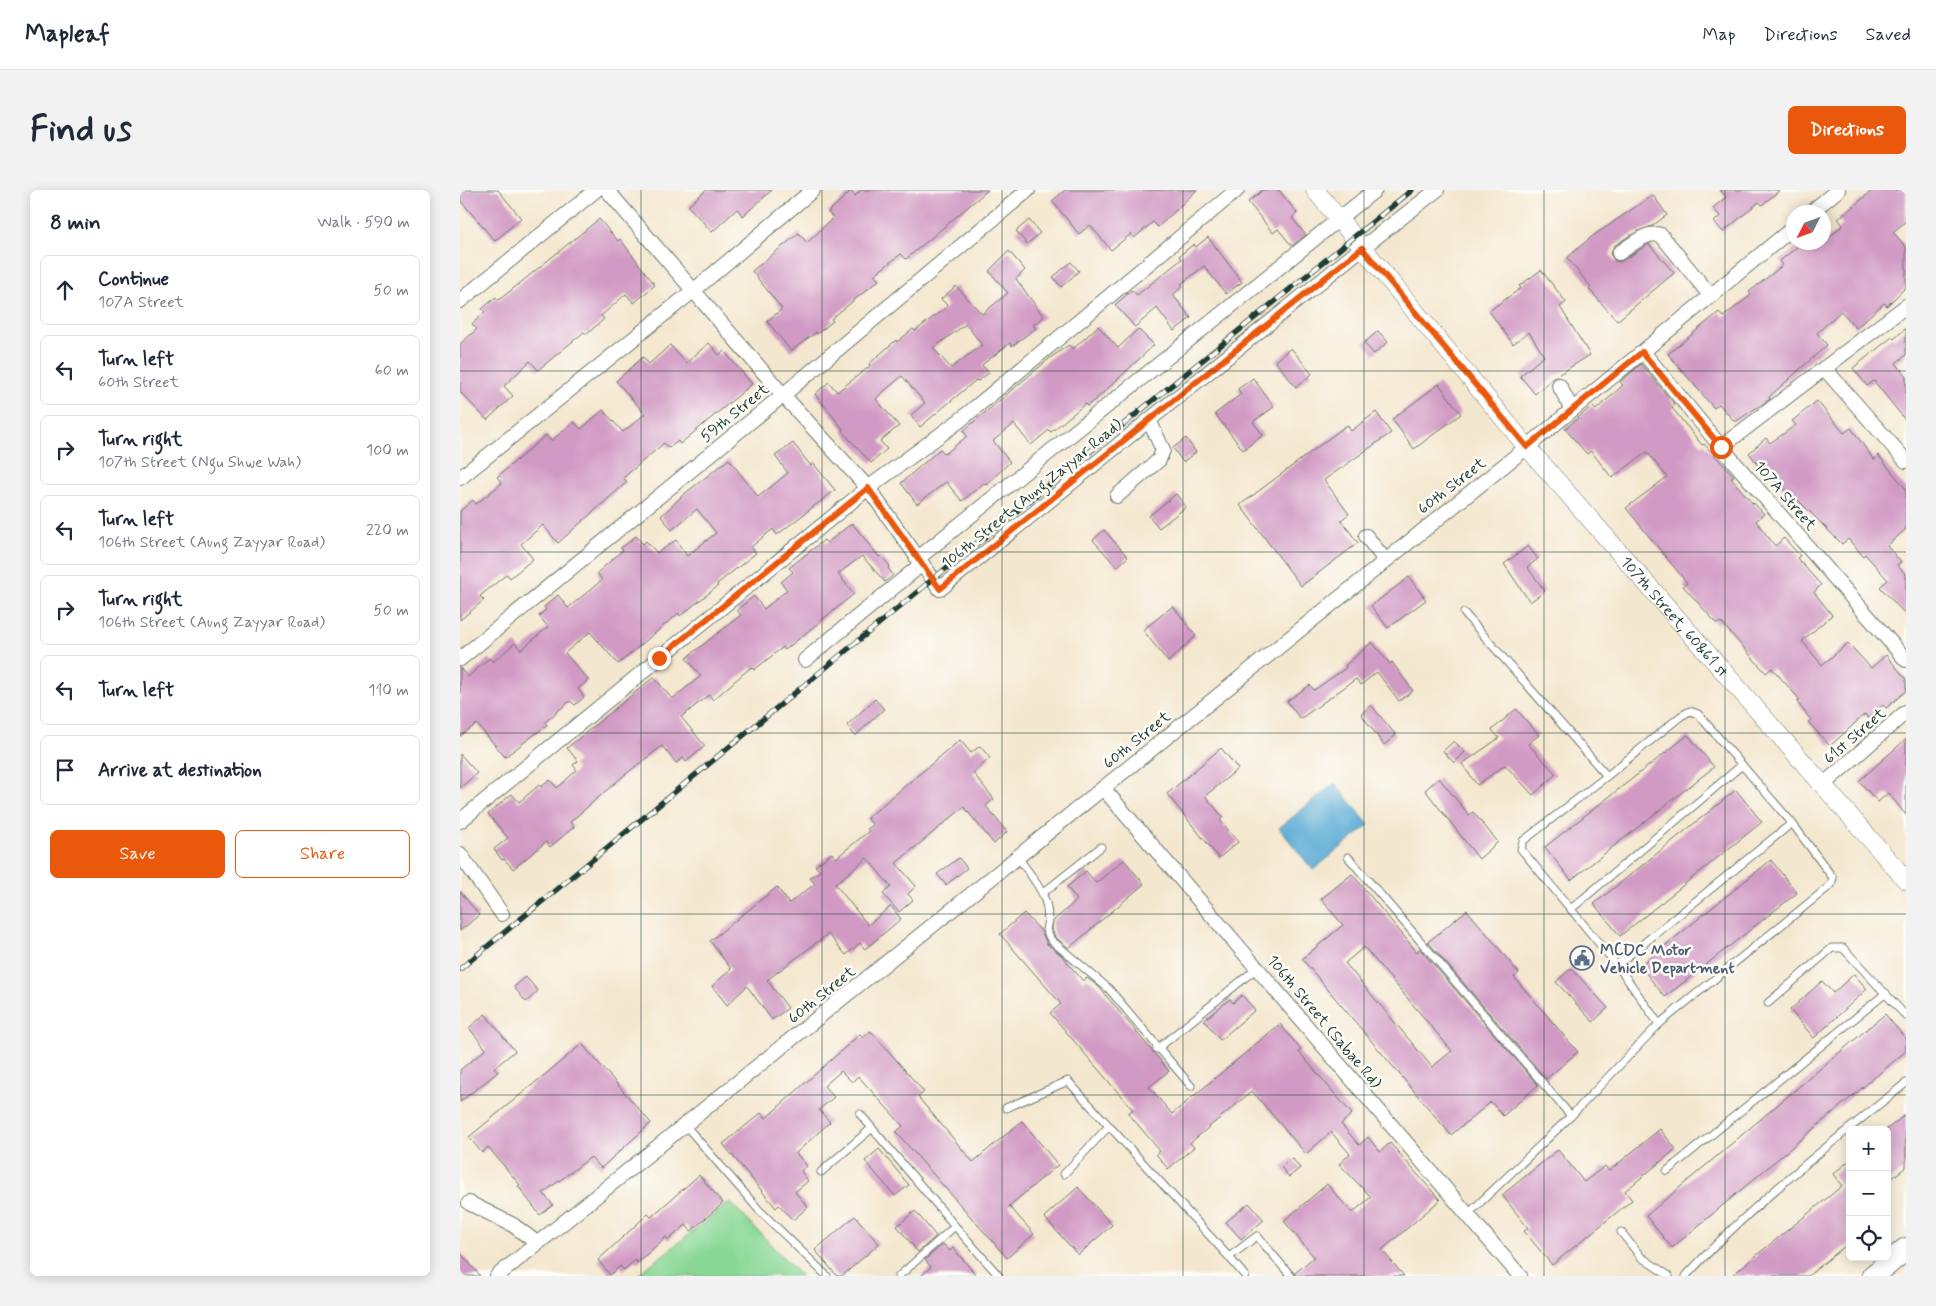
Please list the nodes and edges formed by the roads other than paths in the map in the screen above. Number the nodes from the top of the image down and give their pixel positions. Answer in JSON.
{"nodes":[{"id":1,"x":596,"y":190,"type":"edge"},
{"id":2,"x":607,"y":190,"type":"edge"},
{"id":3,"x":813,"y":190,"type":"edge"},
{"id":4,"x":1028,"y":190,"type":"edge"},
{"id":5,"x":1237,"y":190,"type":"edge"},
{"id":6,"x":1315,"y":190,"type":"edge"},
{"id":7,"x":1375,"y":190,"type":"edge"},
{"id":8,"x":1437,"y":190,"type":"edge"},
{"id":9,"x":1838,"y":190,"type":"edge"},
{"id":10,"x":1820,"y":205,"type":"edge"},
{"id":11,"x":1338,"y":218,"type":"junction"},
{"id":12,"x":1786,"y":233,"type":"edge"},
{"id":13,"x":1362,"y":248,"type":"junction"},
{"id":14,"x":1619,"y":253,"type":"dead end"},
{"id":15,"x":693,"y":291,"type":"junction"},
{"id":16,"x":1710,"y":295,"type":"junction"},
{"id":17,"x":460,"y":300,"type":"edge"},
{"id":18,"x":1906,"y":306,"type":"edge"},
{"id":19,"x":1642,"y":352,"type":"junction"},
{"id":20,"x":1824,"y":368,"type":"junction"},
{"id":21,"x":1559,"y":385,"type":"dead end"},
{"id":22,"x":783,"y":395,"type":"junction"},
{"id":23,"x":1572,"y":410,"type":"junction"},
{"id":24,"x":1148,"y":420,"type":"junction"},
{"id":25,"x":1527,"y":447,"type":"junction"},
{"id":26,"x":1721,"y":447,"type":"junction"},
{"id":27,"x":1906,"y":461,"type":"edge"},
{"id":28,"x":460,"y":478,"type":"edge"},
{"id":29,"x":868,"y":488,"type":"junction"},
{"id":30,"x":1117,"y":496,"type":"dead end"},
{"id":31,"x":1366,"y":536,"type":"dead end"},
{"id":32,"x":1385,"y":560,"type":"junction"},
{"id":33,"x":920,"y":561,"type":"junction"},
{"id":34,"x":1464,"y":613,"type":"dead end"},
{"id":35,"x":460,"y":659,"type":"edge"},
{"id":36,"x":805,"y":660,"type":"dead end"},
{"id":37,"x":1906,"y":660,"type":"edge"},
{"id":38,"x":1906,"y":712,"type":"edge"},
{"id":39,"x":1742,"y":765,"type":"junction"},
{"id":40,"x":1607,"y":776,"type":"junction"},
{"id":41,"x":1824,"y":784,"type":"junction"},
{"id":42,"x":1104,"y":788,"type":"junction"},
{"id":43,"x":460,"y":821,"type":"edge"},
{"id":44,"x":1792,"y":823,"type":"junction"},
{"id":45,"x":1101,"y":847,"type":"dead end"},
{"id":46,"x":460,"y":854,"type":"edge"},
{"id":47,"x":1018,"y":857,"type":"junction"},
{"id":48,"x":1348,"y":857,"type":"dead end"},
{"id":49,"x":1906,"y":880,"type":"edge"},
{"id":50,"x":1043,"y":893,"type":"junction"},
{"id":51,"x":1571,"y":909,"type":"junction"},
{"id":52,"x":502,"y":914,"type":"dead end"},
{"id":53,"x":1618,"y":965,"type":"junction"},
{"id":54,"x":1257,"y":968,"type":"junction"},
{"id":55,"x":1886,"y":993,"type":"junction"},
{"id":56,"x":1768,"y":1003,"type":"dead end"},
{"id":57,"x":1906,"y":1016,"type":"edge"},
{"id":58,"x":1659,"y":1024,"type":"junction"},
{"id":59,"x":1158,"y":1049,"type":"junction"},
{"id":60,"x":1906,"y":1083,"type":"edge"},
{"id":61,"x":1191,"y":1086,"type":"dead end"},
{"id":62,"x":1006,"y":1108,"type":"dead end"},
{"id":63,"x":860,"y":1114,"type":"dead end"},
{"id":64,"x":1572,"y":1116,"type":"junction"},
{"id":65,"x":686,"y":1126,"type":"junction"},
{"id":66,"x":1109,"y":1126,"type":"junction"},
{"id":67,"x":872,"y":1128,"type":"junction"},
{"id":68,"x":1667,"y":1171,"type":"dead end"},
{"id":69,"x":821,"y":1172,"type":"dead end"},
{"id":70,"x":1064,"y":1174,"type":"dead end"},
{"id":71,"x":469,"y":1203,"type":"dead end"},
{"id":72,"x":1467,"y":1215,"type":"junction"},
{"id":73,"x":955,"y":1226,"type":"junction"},
{"id":74,"x":1621,"y":1232,"type":"dead end"},
{"id":75,"x":537,"y":1243,"type":"junction"},
{"id":76,"x":1906,"y":1249,"type":"edge"},
{"id":77,"x":1229,"y":1257,"type":"junction"},
{"id":78,"x":498,"y":1276,"type":"edge"},
{"id":79,"x":827,"y":1276,"type":"edge"},
{"id":80,"x":899,"y":1276,"type":"edge"},
{"id":81,"x":999,"y":1276,"type":"edge"},
{"id":82,"x":1245,"y":1276,"type":"edge"},
{"id":83,"x":1291,"y":1276,"type":"edge"},
{"id":84,"x":1520,"y":1276,"type":"edge"},
{"id":85,"x":1669,"y":1276,"type":"edge"},
{"id":86,"x":1686,"y":1276,"type":"edge"},
{"id":87,"x":1873,"y":1276,"type":"edge"}],
"edges":[{"from":1,"to":17,"type":"street"},
{"from":2,"to":15,"type":"street","name":"106th Street (Aung Zayyar Road)"},
{"from":3,"to":15,"type":"street"},
{"from":4,"to":22,"type":"street","name":"59th Street"},
{"from":5,"to":29,"type":"street"},
{"from":6,"to":11,"type":"street","name":"107th Street, 60&61 st"},
{"from":7,"to":11,"type":"street"},
{"from":8,"to":13,"type":"street","name":"106th Street (Aung Zayyar Road)"},
{"from":9,"to":10,"type":"street"},
{"from":11,"to":13,"type":"street","name":"107th Street, 60&61 st"},
{"from":11,"to":33,"type":"street"},
{"from":12,"to":16,"type":"street","name":"60th Street"},
{"from":13,"to":24,"type":"street","name":"106th Street (Aung Zayyar Road)"},
{"from":13,"to":25,"type":"street","name":"107th Street, 60&61 st"},
{"from":14,"to":16,"type":"street"},
{"from":15,"to":22,"type":"street","name":"106th Street (Aung Zayyar Road)"},
{"from":15,"to":28,"type":"street"},
{"from":16,"to":19,"type":"street","name":"60th Street"},
{"from":18,"to":20,"type":"street"},
{"from":19,"to":23,"type":"street","name":"60th Street"},
{"from":19,"to":26,"type":"street","name":"107A Street"},
{"from":20,"to":26,"type":"street"},
{"from":20,"to":27,"type":"street"},
{"from":21,"to":23,"type":"street"},
{"from":22,"to":29,"type":"street","name":"106th Street (Aung Zayyar Road)"},
{"from":22,"to":35,"type":"street","name":"59th Street"},
{"from":23,"to":25,"type":"street","name":"60th Street"},
{"from":24,"to":30,"type":"street"},
{"from":24,"to":33,"type":"street","name":"106th Street (Aung Zayyar Road)"},
{"from":25,"to":32,"type":"street","name":"60th Street"},
{"from":25,"to":41,"type":"street","name":"107th Street, 60&61 st"},
{"from":26,"to":37,"type":"street","name":"107A Street"},
{"from":29,"to":33,"type":"street","name":"106th Street (Aung Zayyar Road)"},
{"from":29,"to":43,"type":"street"},
{"from":31,"to":32,"type":"street"},
{"from":32,"to":42,"type":"street","name":"60th Street"},
{"from":33,"to":36,"type":"street"},
{"from":34,"to":40,"type":"lane"},
{"from":38,"to":41,"type":"street","name":"61st Street"},
{"from":39,"to":40,"type":"lane"},
{"from":39,"to":44,"type":"lane"},
{"from":39,"to":51,"type":"lane"},
{"from":40,"to":51,"type":"lane"},
{"from":41,"to":49,"type":"street","name":"107th Street, 60&61 st"},
{"from":42,"to":47,"type":"street","name":"60th Street"},
{"from":42,"to":54,"type":"street","name":"106th Street (Sabae Rd)"},
{"from":44,"to":53,"type":"lane"},
{"from":44,"to":58,"type":"lane"},
{"from":45,"to":50,"type":"lane"},
{"from":46,"to":52,"type":"street"},
{"from":47,"to":50,"type":"lane"},
{"from":47,"to":65,"type":"street","name":"60th Street"},
{"from":48,"to":64,"type":"lane"},
{"from":50,"to":59,"type":"lane"},
{"from":51,"to":53,"type":"lane"},
{"from":53,"to":58,"type":"lane"},
{"from":54,"to":59,"type":"lane"},
{"from":54,"to":72,"type":"street","name":"106th Street (Sabae Rd)"},
{"from":55,"to":56,"type":"lane"},
{"from":55,"to":57,"type":"lane"},
{"from":55,"to":68,"type":"lane"},
{"from":58,"to":64,"type":"lane"},
{"from":59,"to":61,"type":"lane"},
{"from":60,"to":86,"type":"lane"},
{"from":62,"to":66,"type":"lane"},
{"from":63,"to":67,"type":"lane"},
{"from":64,"to":72,"type":"lane"},
{"from":65,"to":75,"type":"street","name":"60th Street"},
{"from":65,"to":79,"type":"lane"},
{"from":66,"to":70,"type":"lane"},
{"from":66,"to":77,"type":"lane"},
{"from":67,"to":69,"type":"lane"},
{"from":67,"to":73,"type":"lane"},
{"from":71,"to":75,"type":"street"},
{"from":72,"to":84,"type":"street","name":"106th Street (Sabae Rd)"},
{"from":73,"to":80,"type":"lane"},
{"from":73,"to":81,"type":"lane"},
{"from":74,"to":85,"type":"lane"},
{"from":75,"to":78,"type":"street","name":"60th Street"},
{"from":76,"to":87,"type":"main road"},
{"from":77,"to":82,"type":"lane"},
{"from":77,"to":83,"type":"lane"}]}
